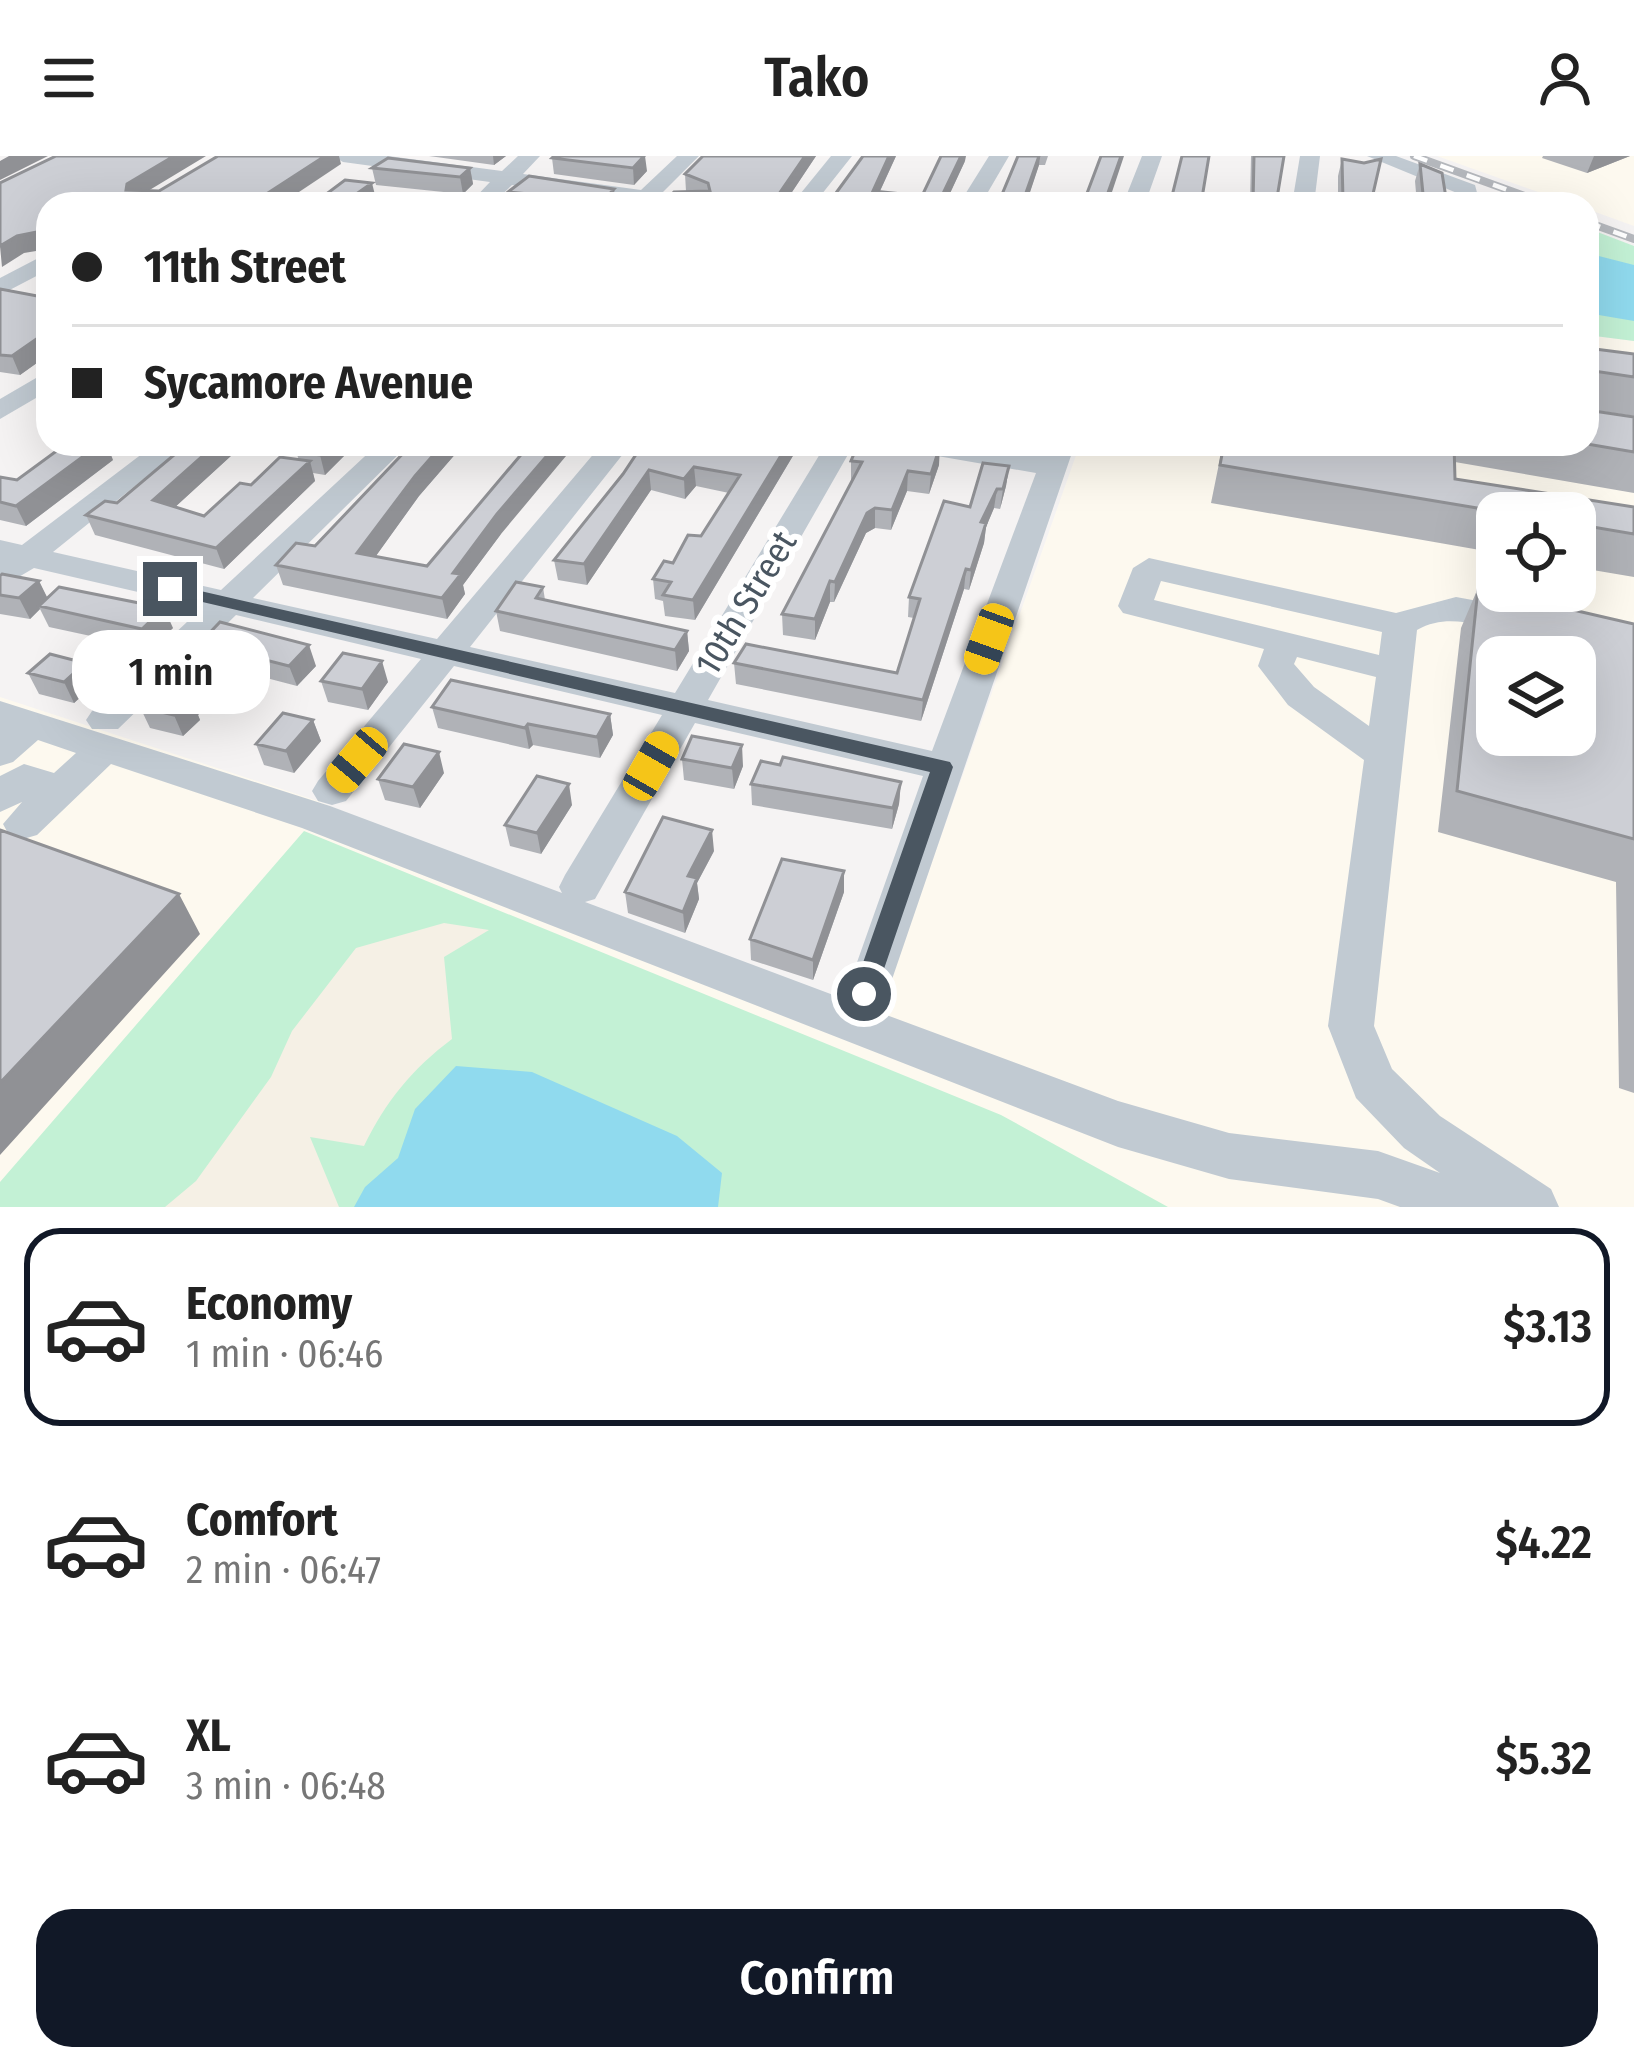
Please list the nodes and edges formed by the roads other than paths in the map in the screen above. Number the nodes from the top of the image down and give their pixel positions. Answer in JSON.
{"nodes":[{"id":1,"x":343,"y":156,"type":"edge"},
{"id":2,"x":530,"y":156,"type":"edge"},
{"id":3,"x":688,"y":156,"type":"edge"},
{"id":4,"x":842,"y":156,"type":"edge"},
{"id":5,"x":999,"y":156,"type":"edge"},
{"id":6,"x":1152,"y":156,"type":"edge"},
{"id":7,"x":1310,"y":156,"type":"edge"},
{"id":8,"x":1377,"y":156,"type":"edge"},
{"id":9,"x":376,"y":158,"type":"edge"},
{"id":10,"x":352,"y":178,"type":"edge"},
{"id":11,"x":507,"y":179,"type":"junction"},
{"id":12,"x":493,"y":192,"type":"edge"},
{"id":13,"x":590,"y":192,"type":"edge"},
{"id":14,"x":656,"y":192,"type":"edge"},
{"id":15,"x":813,"y":192,"type":"edge"},
{"id":16,"x":977,"y":192,"type":"edge"},
{"id":17,"x":1139,"y":192,"type":"edge"},
{"id":18,"x":1305,"y":192,"type":"edge"},
{"id":19,"x":1466,"y":192,"type":"edge"},
{"id":20,"x":36,"y":267,"type":"edge"},
{"id":21,"x":2,"y":286,"type":"edge"},
{"id":22,"x":36,"y":291,"type":"edge"},
{"id":23,"x":36,"y":387,"type":"edge"},
{"id":24,"x":0,"y":411,"type":"edge"},
{"id":25,"x":155,"y":456,"type":"edge"},
{"id":26,"x":382,"y":456,"type":"edge"},
{"id":27,"x":607,"y":456,"type":"edge"},
{"id":28,"x":833,"y":456,"type":"edge"},
{"id":29,"x":1057,"y":456,"type":"edge"},
{"id":30,"x":9,"y":562,"type":"edge"},
{"id":31,"x":228,"y":603,"type":"junction"},
{"id":32,"x":1476,"y":608,"type":"edge"},
{"id":33,"x":1400,"y":626,"type":"junction"},
{"id":34,"x":1284,"y":643,"type":"junction"},
{"id":35,"x":446,"y":653,"type":"junction"},
{"id":36,"x":1394,"y":670,"type":"junction"},
{"id":37,"x":685,"y":708,"type":"junction"},
{"id":38,"x":10,"y":730,"type":"edge"},
{"id":39,"x":105,"y":734,"type":"junction"},
{"id":40,"x":1384,"y":755,"type":"junction"},
{"id":41,"x":942,"y":767,"type":"junction"},
{"id":42,"x":332,"y":791,"type":"dead end"},
{"id":43,"x":13,"y":816,"type":"edge"},
{"id":44,"x":580,"y":886,"type":"dead end"},
{"id":45,"x":864,"y":994,"type":"dead end"},
{"id":46,"x":1467,"y":1207,"type":"edge"},
{"id":47,"x":1533,"y":1207,"type":"edge"}],
"edges":[{"from":1,"to":9,"type":"street"},
{"from":2,"to":11,"type":"street"},
{"from":3,"to":14,"type":"street"},
{"from":4,"to":15,"type":"street"},
{"from":5,"to":16,"type":"street"},
{"from":6,"to":17,"type":"street"},
{"from":7,"to":18,"type":"street"},
{"from":8,"to":19,"type":"street"},
{"from":9,"to":10,"type":"street"},
{"from":9,"to":11,"type":"street"},
{"from":11,"to":12,"type":"street"},
{"from":11,"to":13,"type":"street"},
{"from":20,"to":21,"type":"street"},
{"from":21,"to":22,"type":"street"},
{"from":23,"to":24,"type":"street"},
{"from":25,"to":30,"type":"street"},
{"from":26,"to":31,"type":"street"},
{"from":27,"to":35,"type":"street"},
{"from":28,"to":37,"type":"street","name":"10th Street"},
{"from":29,"to":41,"type":"street"},
{"from":30,"to":31,"type":"street"},
{"from":31,"to":35,"type":"street"},
{"from":31,"to":39,"type":"street"},
{"from":32,"to":33,"type":"street"},
{"from":33,"to":34,"type":"street"},
{"from":33,"to":36,"type":"street"},
{"from":34,"to":36,"type":"street"},
{"from":34,"to":40,"type":"street"},
{"from":35,"to":37,"type":"street"},
{"from":35,"to":42,"type":"street"},
{"from":36,"to":40,"type":"street"},
{"from":37,"to":41,"type":"street"},
{"from":37,"to":44,"type":"street","name":"10th Street"},
{"from":38,"to":39,"type":"street"},
{"from":39,"to":43,"type":"street"},
{"from":39,"to":46,"type":"street"},
{"from":40,"to":47,"type":"street"},
{"from":41,"to":45,"type":"street"}]}
